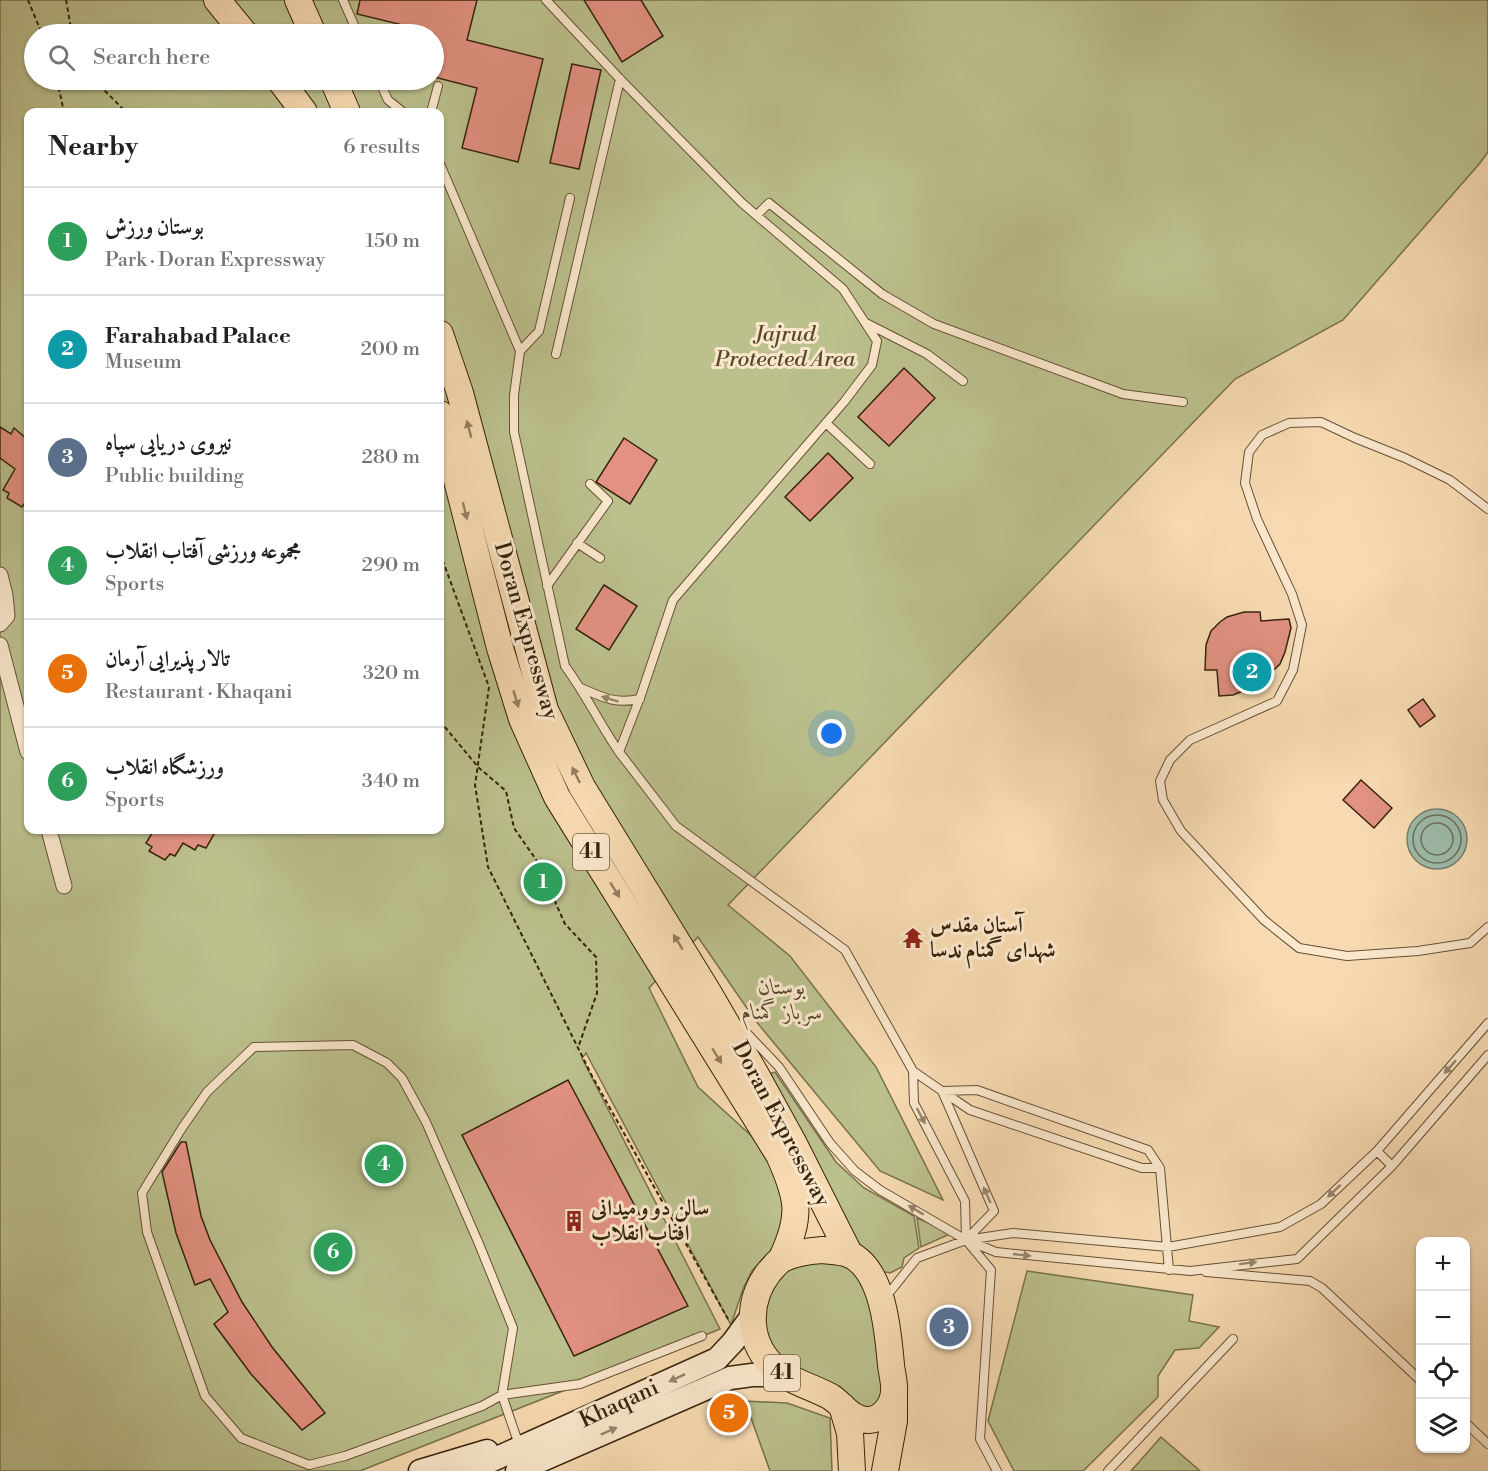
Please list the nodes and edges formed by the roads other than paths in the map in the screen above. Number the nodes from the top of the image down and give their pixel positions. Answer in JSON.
{"nodes":[{"id":1,"x":217,"y":0,"type":"edge"},
{"id":2,"x":298,"y":0,"type":"edge"},
{"id":3,"x":343,"y":0,"type":"edge"},
{"id":4,"x":546,"y":0,"type":"edge"},
{"id":5,"x":237,"y":24,"type":"edge"},
{"id":6,"x":309,"y":24,"type":"edge"},
{"id":7,"x":354,"y":24,"type":"edge"},
{"id":8,"x":620,"y":79,"type":"junction"},
{"id":9,"x":288,"y":90,"type":"edge"},
{"id":10,"x":337,"y":90,"type":"edge"},
{"id":11,"x":384,"y":90,"type":"edge"},
{"id":12,"x":437,"y":90,"type":"edge"},
{"id":13,"x":301,"y":108,"type":"edge"},
{"id":14,"x":345,"y":108,"type":"edge"},
{"id":15,"x":398,"y":108,"type":"edge"},
{"id":16,"x":432,"y":108,"type":"edge"},
{"id":17,"x":444,"y":173,"type":"edge"},
{"id":18,"x":570,"y":198,"type":"dead end"},
{"id":19,"x":757,"y":215,"type":"junction"},
{"id":20,"x":865,"y":323,"type":"junction"},
{"id":21,"x":444,"y":346,"type":"edge"},
{"id":22,"x":520,"y":351,"type":"junction"},
{"id":23,"x":556,"y":354,"type":"dead end"},
{"id":24,"x":963,"y":381,"type":"dead end"},
{"id":25,"x":1183,"y":402,"type":"dead end"},
{"id":26,"x":826,"y":423,"type":"junction"},
{"id":27,"x":444,"y":430,"type":"edge"},
{"id":28,"x":870,"y":464,"type":"dead end"},
{"id":29,"x":590,"y":484,"type":"dead end"},
{"id":30,"x":1488,"y":509,"type":"edge"},
{"id":31,"x":577,"y":543,"type":"junction"},
{"id":32,"x":600,"y":558,"type":"dead end"},
{"id":33,"x":0,"y":575,"type":"edge"},
{"id":34,"x":547,"y":586,"type":"junction"},
{"id":35,"x":0,"y":624,"type":"edge"},
{"id":36,"x":0,"y":645,"type":"edge"},
{"id":37,"x":581,"y":688,"type":"junction"},
{"id":38,"x":640,"y":699,"type":"junction"},
{"id":39,"x":24,"y":737,"type":"edge"},
{"id":40,"x":619,"y":752,"type":"junction"},
{"id":41,"x":50,"y":834,"type":"edge"},
{"id":42,"x":64,"y":886,"type":"dead end"},
{"id":43,"x":1488,"y":927,"type":"edge"},
{"id":44,"x":708,"y":992,"type":"junction"},
{"id":45,"x":1488,"y":1023,"type":"edge"},
{"id":46,"x":1488,"y":1055,"type":"edge"},
{"id":47,"x":913,"y":1071,"type":"junction"},
{"id":48,"x":942,"y":1091,"type":"junction"},
{"id":49,"x":1377,"y":1151,"type":"junction"},
{"id":50,"x":1392,"y":1166,"type":"junction"},
{"id":51,"x":1160,"y":1168,"type":"junction"},
{"id":52,"x":966,"y":1240,"type":"junction"},
{"id":53,"x":1168,"y":1247,"type":"junction"},
{"id":54,"x":850,"y":1255,"type":"junction"},
{"id":55,"x":781,"y":1260,"type":"junction"},
{"id":56,"x":1169,"y":1270,"type":"junction"},
{"id":57,"x":1190,"y":1271,"type":"junction"},
{"id":58,"x":883,"y":1302,"type":"junction"},
{"id":59,"x":742,"y":1320,"type":"junction"},
{"id":60,"x":702,"y":1336,"type":"dead end"},
{"id":61,"x":1233,"y":1340,"type":"dead end"},
{"id":62,"x":717,"y":1359,"type":"junction"},
{"id":63,"x":785,"y":1375,"type":"junction"},
{"id":64,"x":1416,"y":1376,"type":"edge"},
{"id":65,"x":730,"y":1378,"type":"junction"},
{"id":66,"x":894,"y":1392,"type":"junction"},
{"id":67,"x":502,"y":1395,"type":"junction"},
{"id":68,"x":842,"y":1406,"type":"junction"},
{"id":69,"x":572,"y":1426,"type":"junction"},
{"id":70,"x":1470,"y":1427,"type":"edge"},
{"id":71,"x":518,"y":1442,"type":"junction"},
{"id":72,"x":1488,"y":1444,"type":"edge"},
{"id":73,"x":420,"y":1471,"type":"edge"},
{"id":74,"x":468,"y":1471,"type":"edge"},
{"id":75,"x":517,"y":1471,"type":"edge"},
{"id":76,"x":852,"y":1471,"type":"edge"},
{"id":77,"x":885,"y":1471,"type":"edge"},
{"id":78,"x":997,"y":1471,"type":"edge"},
{"id":79,"x":1108,"y":1471,"type":"edge"}],
"edges":[{"from":1,"to":5,"type":"highway"},
{"from":2,"to":6,"type":"highway"},
{"from":3,"to":7,"type":"lane"},
{"from":4,"to":8,"type":"lane"},
{"from":8,"to":19,"type":"lane"},
{"from":8,"to":23,"type":"lane"},
{"from":9,"to":13,"type":"highway"},
{"from":10,"to":14,"type":"highway"},
{"from":11,"to":15,"type":"lane"},
{"from":12,"to":16,"type":"lane"},
{"from":17,"to":22,"type":"lane"},
{"from":18,"to":22,"type":"lane"},
{"from":19,"to":20,"type":"lane"},
{"from":19,"to":25,"type":"lane"},
{"from":20,"to":24,"type":"lane"},
{"from":20,"to":26,"type":"lane"},
{"from":44,"to":21,"type":"highway","name":"Doran Expressway","number":"41","one_way":true},
{"from":22,"to":34,"type":"lane"},
{"from":26,"to":28,"type":"lane"},
{"from":26,"to":38,"type":"lane"},
{"from":27,"to":55,"type":"highway","name":"Doran Expressway","number":"41","one_way":true},
{"from":29,"to":31,"type":"lane"},
{"from":30,"to":43,"type":"lane"},
{"from":31,"to":32,"type":"lane"},
{"from":31,"to":34,"type":"lane"},
{"from":33,"to":35,"type":"street"},
{"from":34,"to":37,"type":"lane"},
{"from":36,"to":39,"type":"street"},
{"from":38,"to":37,"type":"lane","one_way":true},
{"from":37,"to":40,"type":"lane"},
{"from":38,"to":40,"type":"lane"},
{"from":40,"to":47,"type":"lane"},
{"from":41,"to":42,"type":"street"},
{"from":52,"to":44,"type":"lane","one_way":true},
{"from":44,"to":54,"type":"highway","name":"Doran Expressway","number":"41"},
{"from":45,"to":49,"type":"lane","one_way":true},
{"from":46,"to":50,"type":"lane"},
{"from":47,"to":48,"type":"lane"},
{"from":47,"to":52,"type":"lane","one_way":true},
{"from":48,"to":51,"type":"lane"},
{"from":48,"to":51,"type":"lane"},
{"from":52,"to":48,"type":"lane","one_way":true},
{"from":49,"to":50,"type":"lane"},
{"from":49,"to":53,"type":"lane","one_way":true},
{"from":57,"to":50,"type":"lane","one_way":true},
{"from":51,"to":53,"type":"lane"},
{"from":52,"to":53,"type":"lane"},
{"from":52,"to":56,"type":"lane","one_way":true},
{"from":52,"to":58,"type":"lane"},
{"from":52,"to":78,"type":"lane"},
{"from":53,"to":56,"type":"lane"},
{"from":54,"to":55,"type":"highway"},
{"from":54,"to":58,"type":"highway","number":"41"},
{"from":55,"to":59,"type":"highway","number":"41"},
{"from":56,"to":57,"type":"lane"},
{"from":57,"to":64,"type":"lane"},
{"from":58,"to":66,"type":"highway","number":"41"},
{"from":59,"to":62,"type":"main road","name":"Khaqani"},
{"from":59,"to":63,"type":"highway","number":"41"},
{"from":60,"to":67,"type":"lane"},
{"from":61,"to":79,"type":"lane"},
{"from":62,"to":65,"type":"main road"},
{"from":62,"to":69,"type":"main road","name":"Khaqani","one_way":true},
{"from":63,"to":65,"type":"main road","name":"Khaqani"},
{"from":63,"to":68,"type":"highway","number":"41"},
{"from":75,"to":65,"type":"main road","name":"Khaqani","one_way":true},
{"from":66,"to":68,"type":"highway","number":"41"},
{"from":66,"to":77,"type":"highway","number":"41"},
{"from":67,"to":67,"type":"lane"},
{"from":67,"to":71,"type":"lane"},
{"from":68,"to":76,"type":"highway"},
{"from":69,"to":71,"type":"main road"},
{"from":69,"to":74,"type":"main road","name":"Khaqani"},
{"from":70,"to":72,"type":"lane"},
{"from":71,"to":73,"type":"main road"}]}
